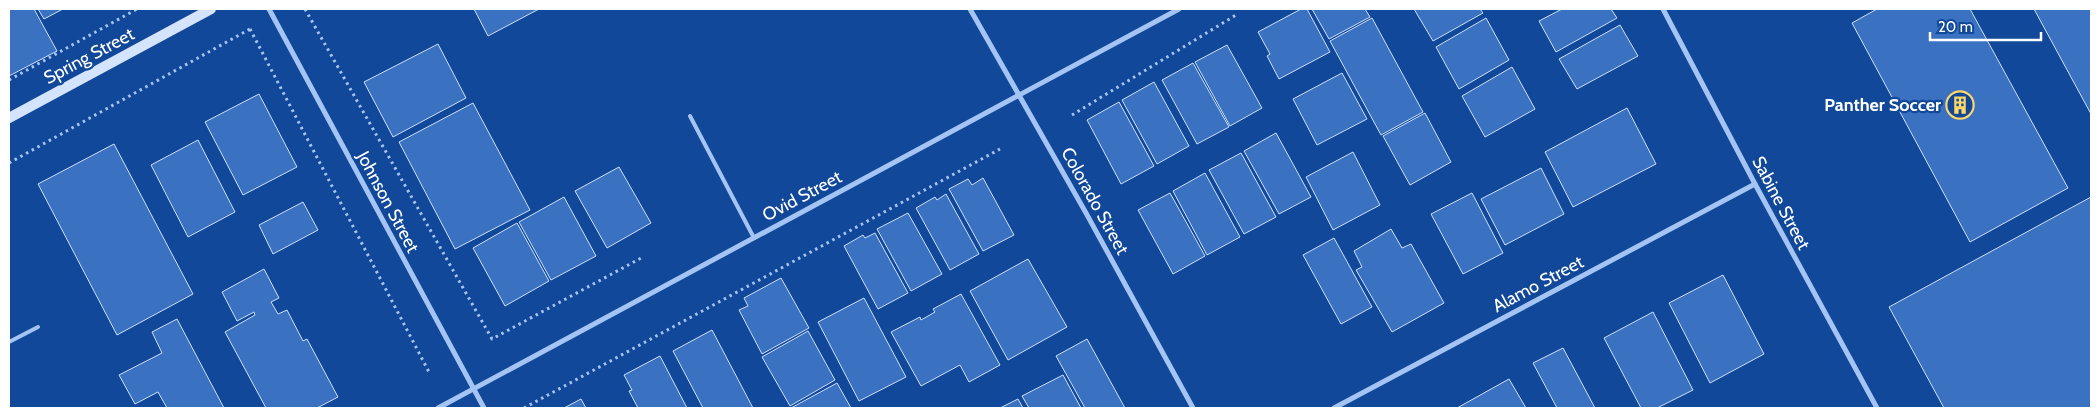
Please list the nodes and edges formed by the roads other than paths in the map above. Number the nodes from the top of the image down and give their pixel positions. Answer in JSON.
{"nodes":[{"id":1,"x":211,"y":9,"type":"edge"},
{"id":2,"x":270,"y":9,"type":"edge"},
{"id":3,"x":970,"y":9,"type":"edge"},
{"id":4,"x":1179,"y":9,"type":"edge"},
{"id":5,"x":1663,"y":9,"type":"edge"},
{"id":6,"x":1019,"y":96,"type":"junction"},
{"id":7,"x":690,"y":116,"type":"dead end"},
{"id":8,"x":9,"y":118,"type":"edge"},
{"id":9,"x":1755,"y":184,"type":"junction"},
{"id":10,"x":754,"y":238,"type":"junction"},
{"id":11,"x":38,"y":327,"type":"dead end"},
{"id":12,"x":9,"y":342,"type":"edge"},
{"id":13,"x":472,"y":390,"type":"junction"},
{"id":14,"x":438,"y":408,"type":"edge"},
{"id":15,"x":484,"y":408,"type":"edge"},
{"id":16,"x":1193,"y":408,"type":"edge"},
{"id":17,"x":1334,"y":408,"type":"edge"},
{"id":18,"x":1877,"y":408,"type":"edge"}],
"edges":[{"from":1,"to":8,"type":"street","name":"Spring Street"},
{"from":2,"to":13,"type":"street","name":"Johnson Street"},
{"from":3,"to":6,"type":"street","name":"Colorado Street"},
{"from":4,"to":6,"type":"street","name":"Ovid Street"},
{"from":5,"to":9,"type":"street","name":"Sabine Street"},
{"from":6,"to":10,"type":"street","name":"Ovid Street"},
{"from":6,"to":16,"type":"street","name":"Colorado Street"},
{"from":7,"to":10,"type":"lane"},
{"from":9,"to":17,"type":"street","name":"Alamo Street"},
{"from":9,"to":18,"type":"street","name":"Sabine Street"},
{"from":10,"to":13,"type":"street","name":"Ovid Street"},
{"from":11,"to":12,"type":"lane"},
{"from":13,"to":14,"type":"street","name":"Ovid Street"},
{"from":13,"to":15,"type":"street","name":"Johnson Street"}]}
